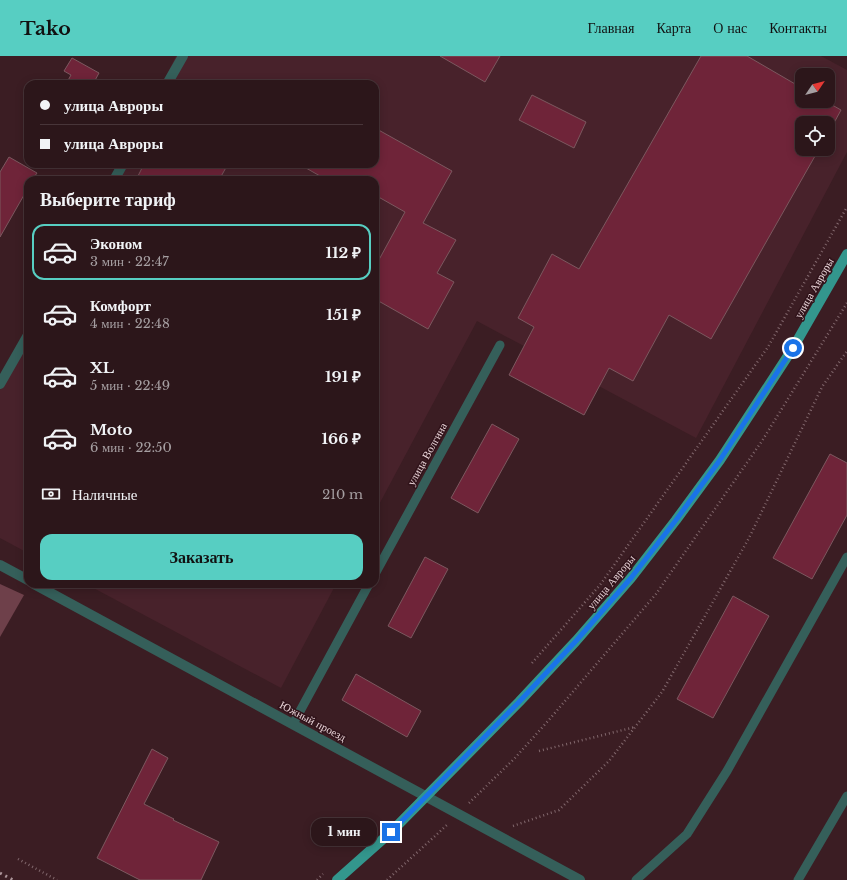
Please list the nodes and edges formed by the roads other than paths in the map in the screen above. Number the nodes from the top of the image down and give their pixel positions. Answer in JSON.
{"nodes":[{"id":1,"x":183,"y":56,"type":"edge"},
{"id":2,"x":169,"y":80,"type":"edge"},
{"id":3,"x":847,"y":254,"type":"edge"},
{"id":4,"x":24,"y":342,"type":"edge"},
{"id":5,"x":500,"y":345,"type":"dead end"},
{"id":6,"x":0,"y":384,"type":"edge"},
{"id":7,"x":847,"y":557,"type":"edge"},
{"id":8,"x":0,"y":565,"type":"edge"},
{"id":9,"x":379,"y":567,"type":"edge"},
{"id":10,"x":24,"y":578,"type":"edge"},
{"id":11,"x":41,"y":588,"type":"edge"},
{"id":12,"x":367,"y":588,"type":"edge"},
{"id":13,"x":293,"y":724,"type":"junction"},
{"id":14,"x":847,"y":796,"type":"edge"},
{"id":15,"x":337,"y":880,"type":"edge"},
{"id":16,"x":580,"y":880,"type":"edge"},
{"id":17,"x":636,"y":880,"type":"edge"},
{"id":18,"x":798,"y":880,"type":"edge"}],
"edges":[{"from":1,"to":2,"type":"street"},
{"from":3,"to":15,"type":"main road","name":"улица Авроры"},
{"from":4,"to":6,"type":"street"},
{"from":5,"to":9,"type":"lane","name":"улица Волгина"},
{"from":7,"to":17,"type":"lane"},
{"from":8,"to":10,"type":"street"},
{"from":11,"to":13,"type":"street","name":"Южный проезд"},
{"from":12,"to":13,"type":"lane"},
{"from":13,"to":16,"type":"street","name":"Южный проезд"},
{"from":14,"to":18,"type":"lane"}]}
